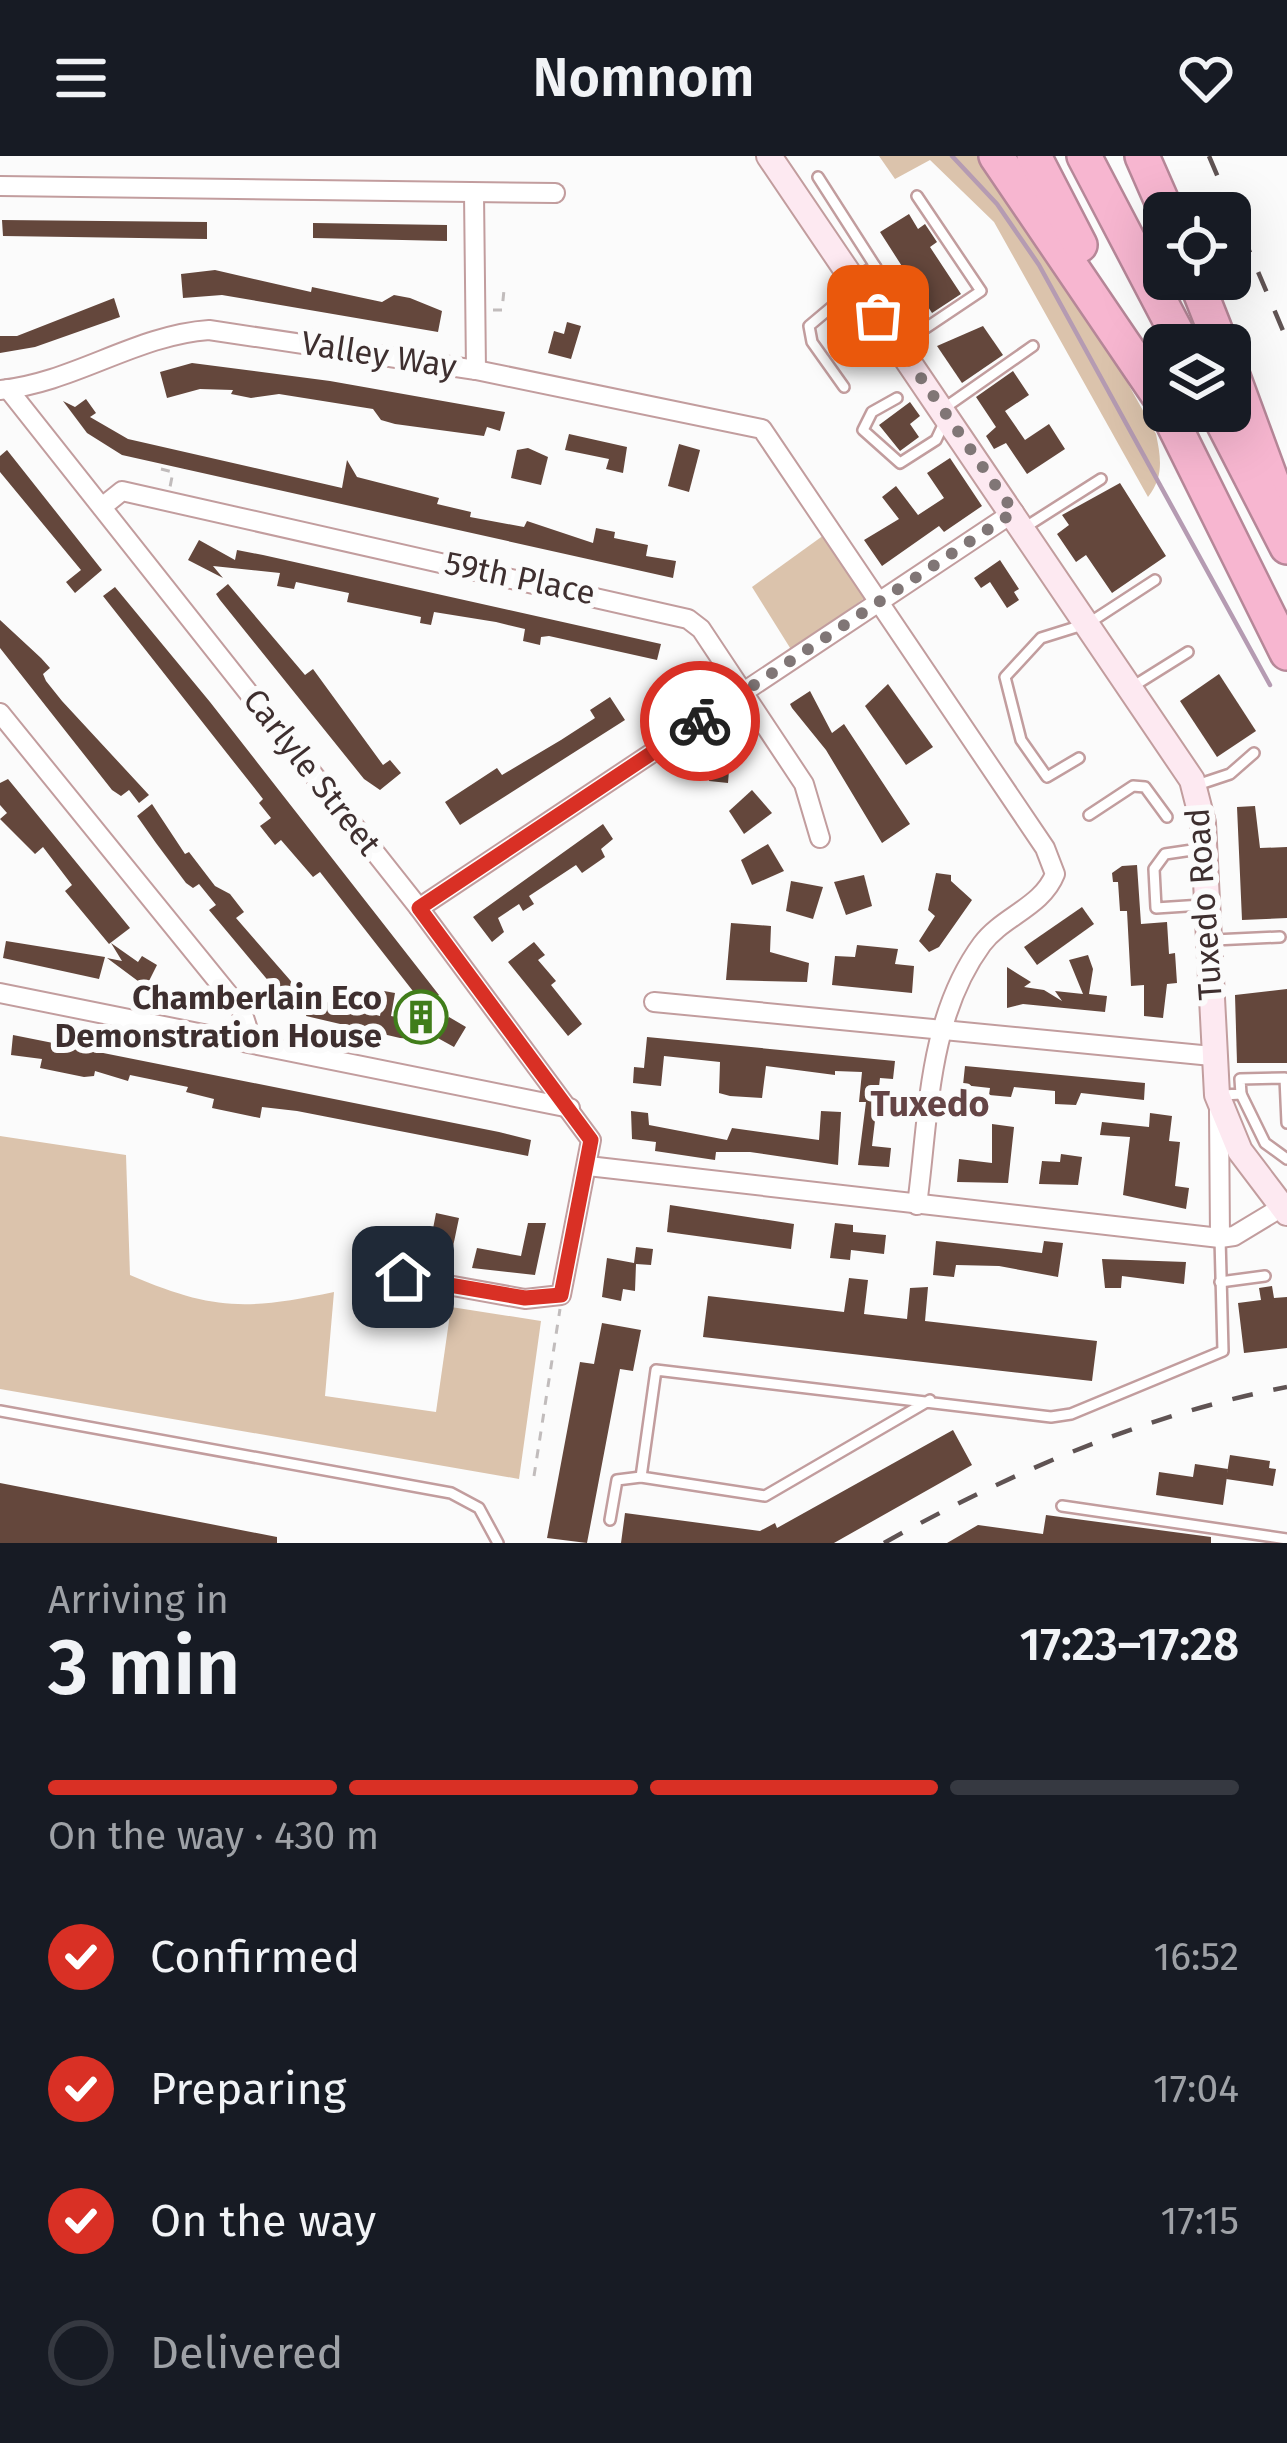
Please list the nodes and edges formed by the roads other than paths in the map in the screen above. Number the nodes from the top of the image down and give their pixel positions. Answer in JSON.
{"nodes":[{"id":1,"x":770,"y":156,"type":"edge"},
{"id":2,"x":996,"y":156,"type":"edge"},
{"id":3,"x":1034,"y":156,"type":"edge"},
{"id":4,"x":1084,"y":156,"type":"edge"},
{"id":5,"x":1142,"y":156,"type":"edge"},
{"id":6,"x":818,"y":177,"type":"dead end"},
{"id":7,"x":0,"y":186,"type":"edge"},
{"id":8,"x":1158,"y":192,"type":"edge"},
{"id":9,"x":474,"y":193,"type":"junction"},
{"id":10,"x":555,"y":193,"type":"dead end"},
{"id":11,"x":916,"y":196,"type":"dead end"},
{"id":12,"x":862,"y":277,"type":"junction"},
{"id":13,"x":886,"y":283,"type":"dead end"},
{"id":14,"x":1172,"y":324,"type":"edge"},
{"id":15,"x":899,"y":346,"type":"junction"},
{"id":16,"x":1033,"y":346,"type":"dead end"},
{"id":17,"x":1143,"y":366,"type":"edge"},
{"id":18,"x":476,"y":370,"type":"junction"},
{"id":19,"x":1143,"y":375,"type":"edge"},
{"id":20,"x":844,"y":387,"type":"dead end"},
{"id":21,"x":4,"y":390,"type":"edge"},
{"id":22,"x":897,"y":398,"type":"dead end"},
{"id":23,"x":945,"y":413,"type":"junction"},
{"id":24,"x":1251,"y":425,"type":"edge"},
{"id":25,"x":1177,"y":432,"type":"edge"},
{"id":26,"x":1228,"y":432,"type":"edge"},
{"id":27,"x":1100,"y":479,"type":"dead end"},
{"id":28,"x":102,"y":507,"type":"junction"},
{"id":29,"x":1019,"y":520,"type":"junction"},
{"id":30,"x":1287,"y":523,"type":"edge"},
{"id":31,"x":1287,"y":547,"type":"edge"},
{"id":32,"x":1155,"y":580,"type":"dead end"},
{"id":33,"x":878,"y":603,"type":"junction"},
{"id":34,"x":1088,"y":623,"type":"junction"},
{"id":35,"x":1188,"y":652,"type":"dead end"},
{"id":36,"x":1287,"y":653,"type":"edge"},
{"id":37,"x":1132,"y":687,"type":"junction"},
{"id":38,"x":742,"y":693,"type":"junction"},
{"id":39,"x":0,"y":713,"type":"edge"},
{"id":40,"x":1254,"y":753,"type":"dead end"},
{"id":41,"x":1078,"y":758,"type":"dead end"},
{"id":42,"x":1194,"y":786,"type":"junction"},
{"id":43,"x":1089,"y":815,"type":"dead end"},
{"id":44,"x":1167,"y":817,"type":"dead end"},
{"id":45,"x":820,"y":838,"type":"dead end"},
{"id":46,"x":1204,"y":848,"type":"junction"},
{"id":47,"x":1208,"y":904,"type":"junction"},
{"id":48,"x":419,"y":908,"type":"junction"},
{"id":49,"x":1280,"y":937,"type":"dead end"},
{"id":50,"x":1209,"y":940,"type":"junction"},
{"id":51,"x":0,"y":993,"type":"edge"},
{"id":52,"x":654,"y":1002,"type":"dead end"},
{"id":53,"x":940,"y":1031,"type":"junction"},
{"id":54,"x":252,"y":1042,"type":"junction"},
{"id":55,"x":1212,"y":1056,"type":"junction"},
{"id":56,"x":1226,"y":1097,"type":"junction"},
{"id":57,"x":570,"y":1108,"type":"junction"},
{"id":58,"x":1287,"y":1123,"type":"edge"},
{"id":59,"x":1287,"y":1159,"type":"edge"},
{"id":60,"x":588,"y":1166,"type":"junction"},
{"id":61,"x":1283,"y":1200,"type":"edge"},
{"id":62,"x":917,"y":1205,"type":"junction"},
{"id":63,"x":1220,"y":1238,"type":"junction"},
{"id":64,"x":370,"y":1270,"type":"dead end"},
{"id":65,"x":1265,"y":1276,"type":"dead end"},
{"id":66,"x":1220,"y":1282,"type":"junction"},
{"id":67,"x":930,"y":1400,"type":"junction"},
{"id":68,"x":0,"y":1411,"type":"edge"},
{"id":69,"x":641,"y":1477,"type":"junction"},
{"id":70,"x":1062,"y":1506,"type":"dead end"},
{"id":71,"x":610,"y":1520,"type":"dead end"},
{"id":72,"x":1248,"y":1538,"type":"edge"},
{"id":73,"x":1287,"y":1539,"type":"edge"},
{"id":74,"x":498,"y":1543,"type":"edge"}],
"edges":[{"from":1,"to":12,"type":"main road","name":"Tuxedo Road"},
{"from":2,"to":19,"type":"highway"},
{"from":3,"to":17,"type":"highway"},
{"from":4,"to":14,"type":"highway"},
{"from":5,"to":8,"type":"highway"},
{"from":6,"to":12,"type":"lane"},
{"from":7,"to":9,"type":"street"},
{"from":9,"to":10,"type":"street"},
{"from":9,"to":18,"type":"street"},
{"from":11,"to":15,"type":"lane"},
{"from":12,"to":13,"type":"lane"},
{"from":12,"to":15,"type":"main road","name":"Tuxedo Road"},
{"from":12,"to":20,"type":"lane"},
{"from":15,"to":23,"type":"main road","name":"Tuxedo Road"},
{"from":16,"to":23,"type":"lane"},
{"from":18,"to":21,"type":"street","name":"Valley Way"},
{"from":18,"to":33,"type":"street","name":"Valley Way"},
{"from":21,"to":28,"type":"street","name":"Carlyle Street"},
{"from":22,"to":23,"type":"lane"},
{"from":23,"to":29,"type":"main road","name":"Tuxedo Road"},
{"from":24,"to":30,"type":"highway"},
{"from":25,"to":36,"type":"highway"},
{"from":26,"to":31,"type":"highway"},
{"from":27,"to":29,"type":"lane"},
{"from":28,"to":38,"type":"street","name":"59th Place"},
{"from":28,"to":48,"type":"street","name":"Carlyle Street"},
{"from":29,"to":33,"type":"street"},
{"from":29,"to":34,"type":"main road","name":"Tuxedo Road"},
{"from":32,"to":34,"type":"lane"},
{"from":33,"to":38,"type":"street"},
{"from":33,"to":53,"type":"street"},
{"from":34,"to":37,"type":"main road","name":"Tuxedo Road"},
{"from":34,"to":41,"type":"lane"},
{"from":35,"to":37,"type":"lane"},
{"from":37,"to":42,"type":"main road","name":"Tuxedo Road"},
{"from":38,"to":45,"type":"street","name":"59th Place"},
{"from":38,"to":48,"type":"street"},
{"from":39,"to":54,"type":"street"},
{"from":40,"to":42,"type":"lane"},
{"from":42,"to":46,"type":"main road","name":"Tuxedo Road"},
{"from":43,"to":44,"type":"lane"},
{"from":46,"to":47,"type":"main road","name":"Tuxedo Road"},
{"from":46,"to":47,"type":"lane"},
{"from":47,"to":50,"type":"main road","name":"Tuxedo Road"},
{"from":48,"to":57,"type":"street","name":"Carlyle Street"},
{"from":49,"to":50,"type":"lane"},
{"from":50,"to":55,"type":"main road","name":"Tuxedo Road"},
{"from":51,"to":54,"type":"street"},
{"from":52,"to":53,"type":"street"},
{"from":53,"to":55,"type":"street"},
{"from":53,"to":62,"type":"street"},
{"from":54,"to":57,"type":"street"},
{"from":55,"to":56,"type":"main road","name":"Tuxedo Road"},
{"from":56,"to":58,"type":"lane"},
{"from":56,"to":59,"type":"lane"},
{"from":56,"to":61,"type":"main road","name":"Tuxedo Road"},
{"from":56,"to":63,"type":"street","name":"Tuxedo Road"},
{"from":57,"to":60,"type":"street","name":"Carlyle Street"},
{"from":60,"to":62,"type":"street"},
{"from":60,"to":64,"type":"street"},
{"from":61,"to":63,"type":"street"},
{"from":62,"to":63,"type":"street"},
{"from":63,"to":66,"type":"lane"},
{"from":65,"to":66,"type":"lane"},
{"from":66,"to":67,"type":"lane"},
{"from":67,"to":69,"type":"lane"},
{"from":67,"to":69,"type":"lane"},
{"from":68,"to":74,"type":"lane"},
{"from":69,"to":71,"type":"lane"},
{"from":70,"to":72,"type":"lane"},
{"from":72,"to":73,"type":"lane"}]}
